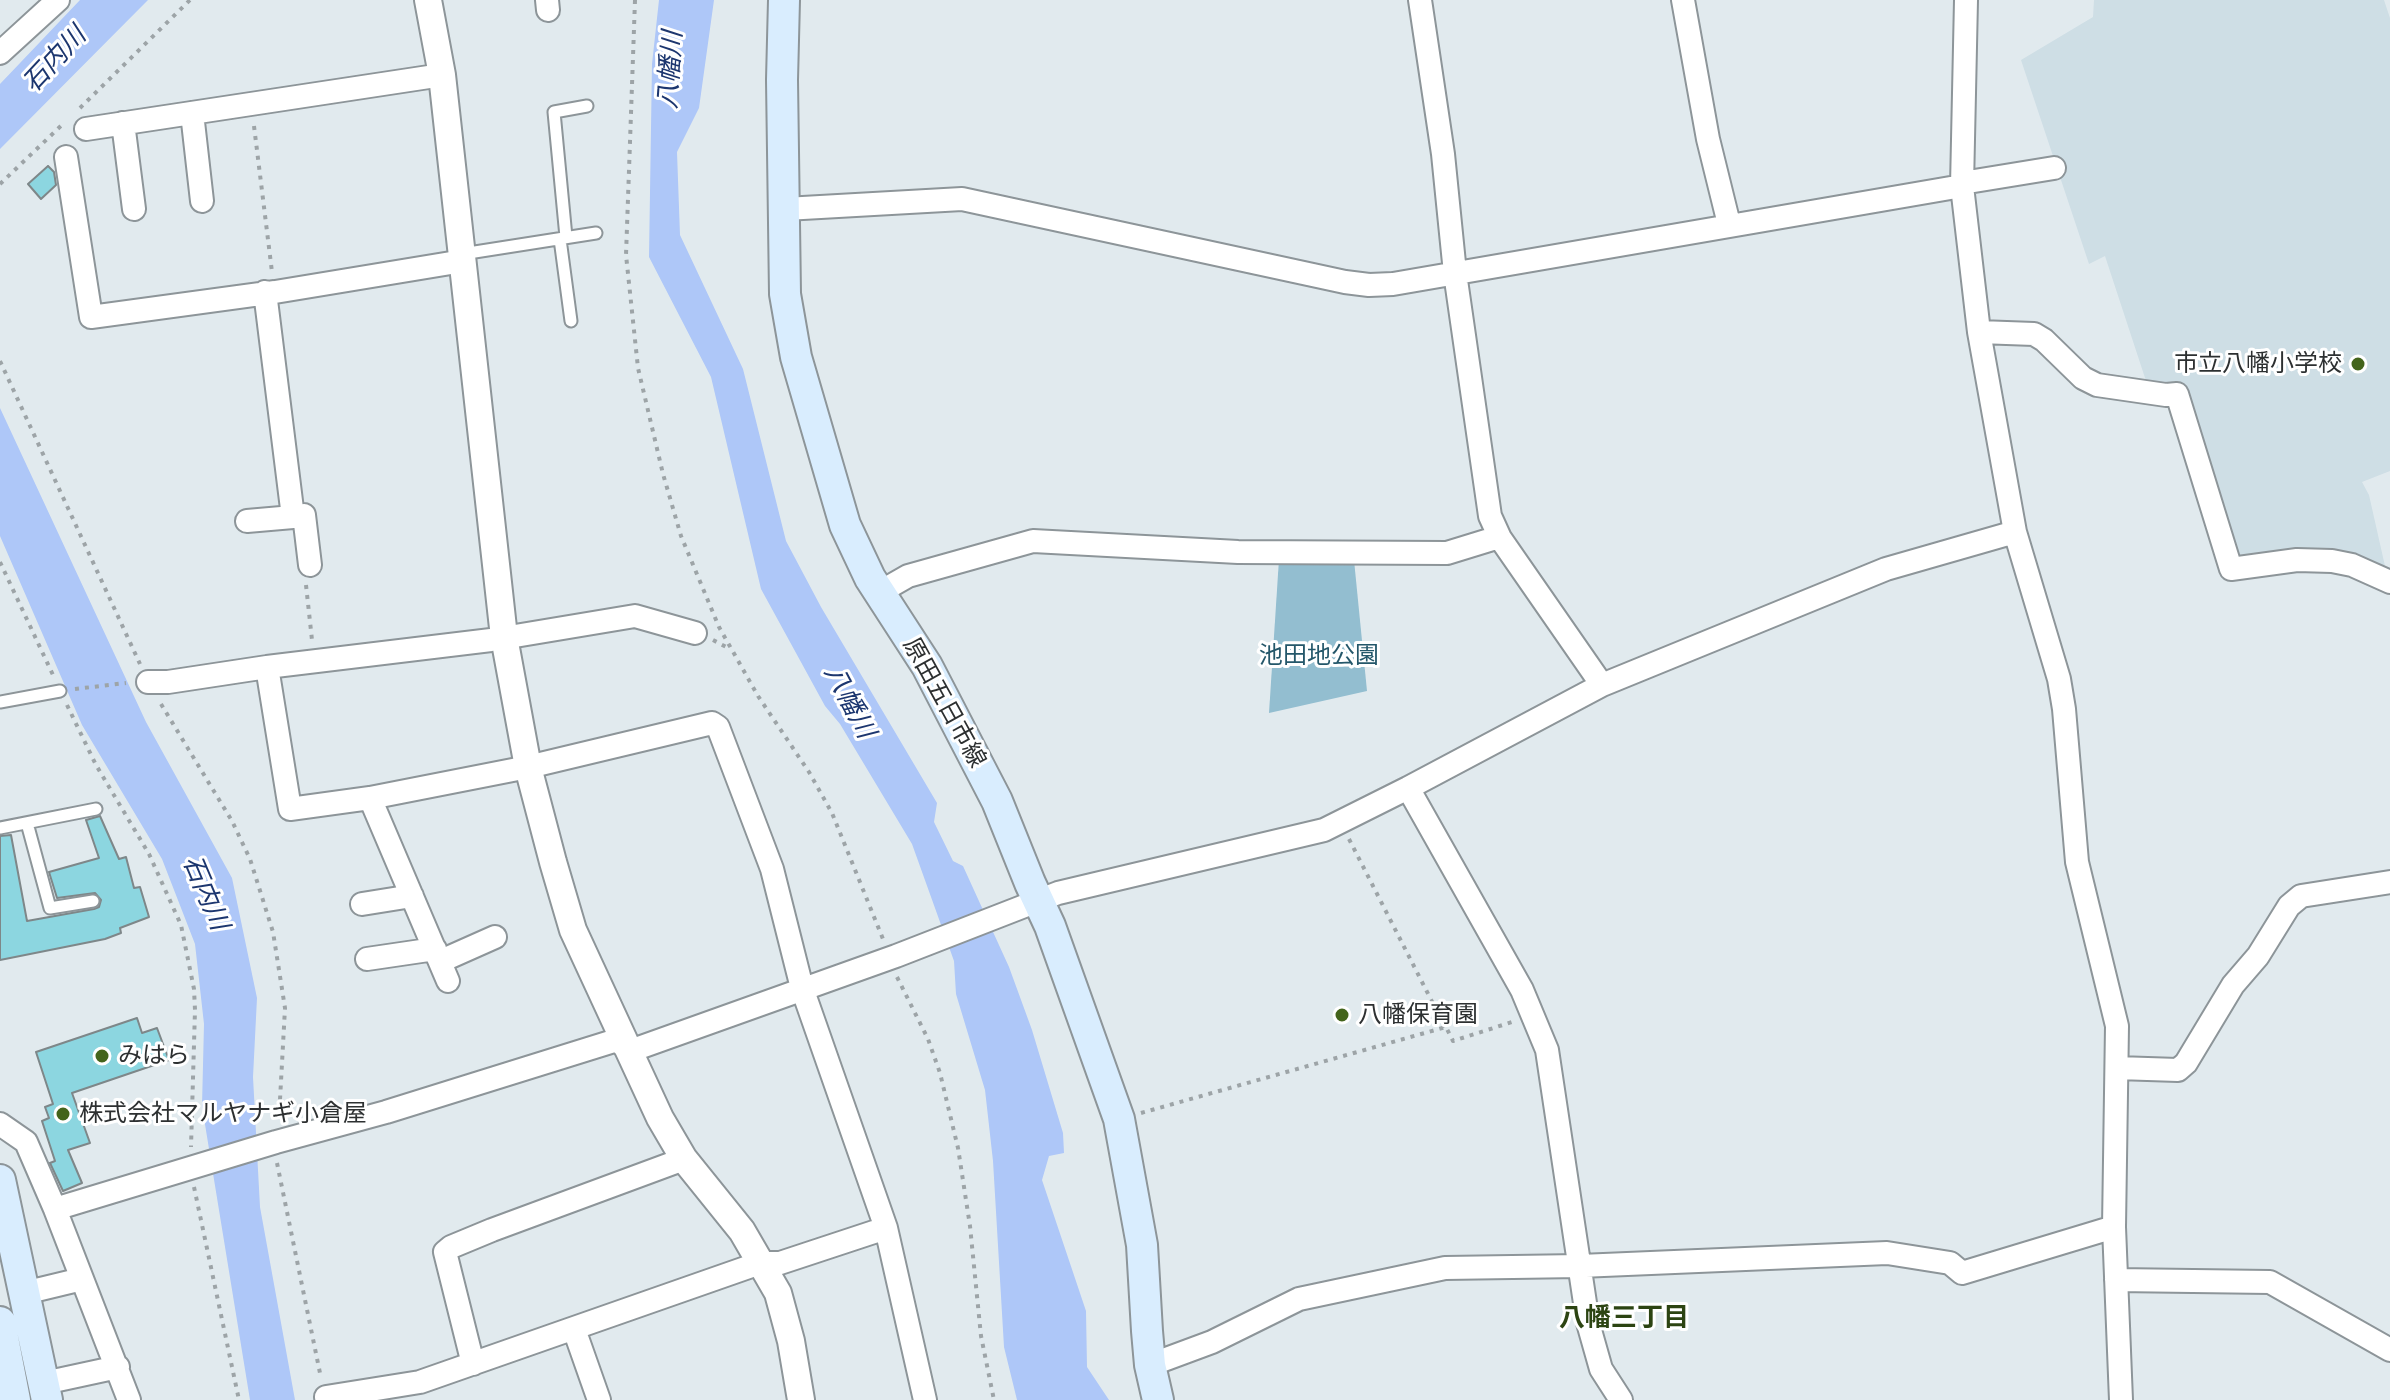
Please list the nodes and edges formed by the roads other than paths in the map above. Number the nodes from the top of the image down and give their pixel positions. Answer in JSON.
{"nodes":[{"id":1,"x":58,"y":0,"type":"edge"},
{"id":2,"x":428,"y":0,"type":"edge"},
{"id":3,"x":784,"y":0,"type":"edge"},
{"id":4,"x":1420,"y":0,"type":"edge"},
{"id":5,"x":1683,"y":0,"type":"edge"},
{"id":6,"x":1966,"y":0,"type":"edge"},
{"id":7,"x":0,"y":53,"type":"edge"},
{"id":8,"x":442,"y":75,"type":"junction"},
{"id":9,"x":587,"y":106,"type":"dead end"},
{"id":10,"x":192,"y":113,"type":"junction"},
{"id":11,"x":123,"y":123,"type":"junction"},
{"id":12,"x":86,"y":129,"type":"dead end"},
{"id":13,"x":66,"y":157,"type":"dead end"},
{"id":14,"x":2054,"y":168,"type":"dead end"},
{"id":15,"x":1962,"y":184,"type":"junction"},
{"id":16,"x":202,"y":201,"type":"dead end"},
{"id":17,"x":134,"y":209,"type":"dead end"},
{"id":18,"x":785,"y":209,"type":"junction"},
{"id":19,"x":1729,"y":224,"type":"junction"},
{"id":20,"x":596,"y":233,"type":"dead end"},
{"id":21,"x":563,"y":238,"type":"junction"},
{"id":22,"x":462,"y":258,"type":"junction"},
{"id":23,"x":1455,"y":273,"type":"junction"},
{"id":24,"x":270,"y":292,"type":"junction"},
{"id":25,"x":571,"y":321,"type":"dead end"},
{"id":26,"x":1979,"y":332,"type":"junction"},
{"id":27,"x":293,"y":517,"type":"junction"},
{"id":28,"x":247,"y":521,"type":"dead end"},
{"id":29,"x":2015,"y":532,"type":"junction"},
{"id":30,"x":1499,"y":537,"type":"junction"},
{"id":31,"x":308,"y":568,"type":"road end"},
{"id":32,"x":2390,"y":582,"type":"edge"},
{"id":33,"x":880,"y":592,"type":"junction"},
{"id":34,"x":695,"y":633,"type":"dead end"},
{"id":35,"x":504,"y":637,"type":"junction"},
{"id":36,"x":267,"y":667,"type":"junction"},
{"id":37,"x":144,"y":682,"type":"road end"},
{"id":38,"x":1602,"y":685,"type":"junction"},
{"id":39,"x":63,"y":691,"type":"road end"},
{"id":40,"x":0,"y":702,"type":"edge"},
{"id":41,"x":528,"y":767,"type":"junction"},
{"id":42,"x":1408,"y":788,"type":"junction"},
{"id":43,"x":370,"y":798,"type":"junction"},
{"id":44,"x":96,"y":809,"type":"dead end"},
{"id":45,"x":27,"y":823,"type":"junction"},
{"id":46,"x":0,"y":828,"type":"edge"},
{"id":47,"x":2390,"y":882,"type":"edge"},
{"id":48,"x":412,"y":896,"type":"junction"},
{"id":49,"x":93,"y":901,"type":"dead end"},
{"id":50,"x":1033,"y":902,"type":"junction"},
{"id":51,"x":362,"y":904,"type":"dead end"},
{"id":52,"x":495,"y":937,"type":"dead end"},
{"id":53,"x":367,"y":959,"type":"dead end"},
{"id":54,"x":441,"y":964,"type":"junction"},
{"id":55,"x":802,"y":988,"type":"junction"},
{"id":56,"x":630,"y":1051,"type":"junction"},
{"id":57,"x":2117,"y":1068,"type":"junction"},
{"id":58,"x":0,"y":1124,"type":"edge"},
{"id":59,"x":684,"y":1159,"type":"junction"},
{"id":60,"x":0,"y":1180,"type":"edge"},
{"id":61,"x":55,"y":1209,"type":"junction"},
{"id":62,"x":2114,"y":1227,"type":"junction"},
{"id":63,"x":886,"y":1228,"type":"junction"},
{"id":64,"x":760,"y":1263,"type":"junction"},
{"id":65,"x":1580,"y":1266,"type":"junction"},
{"id":66,"x":82,"y":1279,"type":"junction"},
{"id":67,"x":2116,"y":1280,"type":"junction"},
{"id":68,"x":24,"y":1293,"type":"junction"},
{"id":69,"x":0,"y":1322,"type":"edge"},
{"id":70,"x":574,"y":1329,"type":"junction"},
{"id":71,"x":2390,"y":1350,"type":"edge"},
{"id":72,"x":473,"y":1364,"type":"junction"},
{"id":73,"x":1150,"y":1365,"type":"junction"},
{"id":74,"x":118,"y":1367,"type":"junction"},
{"id":75,"x":424,"y":1391,"type":"edge"},
{"id":76,"x":45,"y":1392,"type":"edge"},
{"id":77,"x":326,"y":1397,"type":"road end"},
{"id":78,"x":15,"y":1400,"type":"edge"},
{"id":79,"x":129,"y":1400,"type":"edge"},
{"id":80,"x":599,"y":1400,"type":"edge"},
{"id":81,"x":801,"y":1400,"type":"edge"},
{"id":82,"x":925,"y":1400,"type":"edge"},
{"id":83,"x":1158,"y":1400,"type":"edge"},
{"id":84,"x":1621,"y":1400,"type":"edge"},
{"id":85,"x":2121,"y":1400,"type":"edge"}],
"edges":[{"from":1,"to":7,"type":"street"},
{"from":2,"to":8,"type":"street"},
{"from":3,"to":18,"type":"main road","name":"原田五日市線"},
{"from":4,"to":23,"type":"street"},
{"from":5,"to":19,"type":"street"},
{"from":6,"to":15,"type":"street"},
{"from":8,"to":10,"type":"street"},
{"from":8,"to":22,"type":"street"},
{"from":9,"to":21,"type":"lane"},
{"from":10,"to":11,"type":"street"},
{"from":10,"to":16,"type":"street"},
{"from":11,"to":12,"type":"street"},
{"from":11,"to":17,"type":"street"},
{"from":13,"to":24,"type":"street"},
{"from":14,"to":15,"type":"street"},
{"from":15,"to":19,"type":"street"},
{"from":15,"to":26,"type":"street"},
{"from":18,"to":23,"type":"street"},
{"from":18,"to":33,"type":"main road","name":"原田五日市線"},
{"from":19,"to":23,"type":"street"},
{"from":20,"to":21,"type":"lane"},
{"from":21,"to":22,"type":"lane"},
{"from":21,"to":25,"type":"lane"},
{"from":22,"to":24,"type":"street"},
{"from":22,"to":35,"type":"street"},
{"from":23,"to":30,"type":"street"},
{"from":24,"to":27,"type":"street"},
{"from":26,"to":29,"type":"street"},
{"from":26,"to":32,"type":"street"},
{"from":27,"to":28,"type":"street"},
{"from":27,"to":31,"type":"street"},
{"from":29,"to":38,"type":"street"},
{"from":29,"to":57,"type":"street"},
{"from":30,"to":33,"type":"street"},
{"from":30,"to":38,"type":"street"},
{"from":33,"to":50,"type":"main road","name":"原田五日市線"},
{"from":34,"to":35,"type":"street"},
{"from":35,"to":36,"type":"street"},
{"from":35,"to":41,"type":"street"},
{"from":36,"to":37,"type":"street"},
{"from":36,"to":43,"type":"street"},
{"from":38,"to":42,"type":"street"},
{"from":39,"to":40,"type":"lane"},
{"from":41,"to":43,"type":"street"},
{"from":41,"to":55,"type":"street"},
{"from":41,"to":56,"type":"street"},
{"from":42,"to":50,"type":"street"},
{"from":42,"to":65,"type":"street"},
{"from":43,"to":48,"type":"street"},
{"from":44,"to":45,"type":"lane"},
{"from":45,"to":46,"type":"lane"},
{"from":45,"to":49,"type":"lane"},
{"from":47,"to":57,"type":"street"},
{"from":48,"to":51,"type":"street"},
{"from":48,"to":54,"type":"street"},
{"from":50,"to":55,"type":"street"},
{"from":50,"to":73,"type":"main road","name":"原田五日市線"},
{"from":52,"to":54,"type":"street"},
{"from":53,"to":54,"type":"street"},
{"from":55,"to":56,"type":"street"},
{"from":55,"to":63,"type":"street"},
{"from":56,"to":59,"type":"street"},
{"from":56,"to":61,"type":"street"},
{"from":57,"to":62,"type":"street"},
{"from":58,"to":61,"type":"street"},
{"from":59,"to":64,"type":"street"},
{"from":59,"to":72,"type":"street"},
{"from":60,"to":68,"type":"main road"},
{"from":61,"to":66,"type":"street"},
{"from":62,"to":65,"type":"street"},
{"from":62,"to":67,"type":"street"},
{"from":63,"to":64,"type":"street"},
{"from":63,"to":82,"type":"street"},
{"from":64,"to":70,"type":"street"},
{"from":64,"to":81,"type":"street"},
{"from":65,"to":73,"type":"street"},
{"from":65,"to":84,"type":"street"},
{"from":66,"to":68,"type":"street"},
{"from":66,"to":74,"type":"street"},
{"from":67,"to":71,"type":"street"},
{"from":67,"to":85,"type":"street"},
{"from":68,"to":76,"type":"main road"},
{"from":69,"to":78,"type":"main road"},
{"from":70,"to":72,"type":"street"},
{"from":70,"to":80,"type":"street"},
{"from":72,"to":75,"type":"street"},
{"from":73,"to":83,"type":"main road","name":"原田五日市線"},
{"from":74,"to":76,"type":"street"},
{"from":74,"to":79,"type":"street"},
{"from":75,"to":77,"type":"street"}]}
